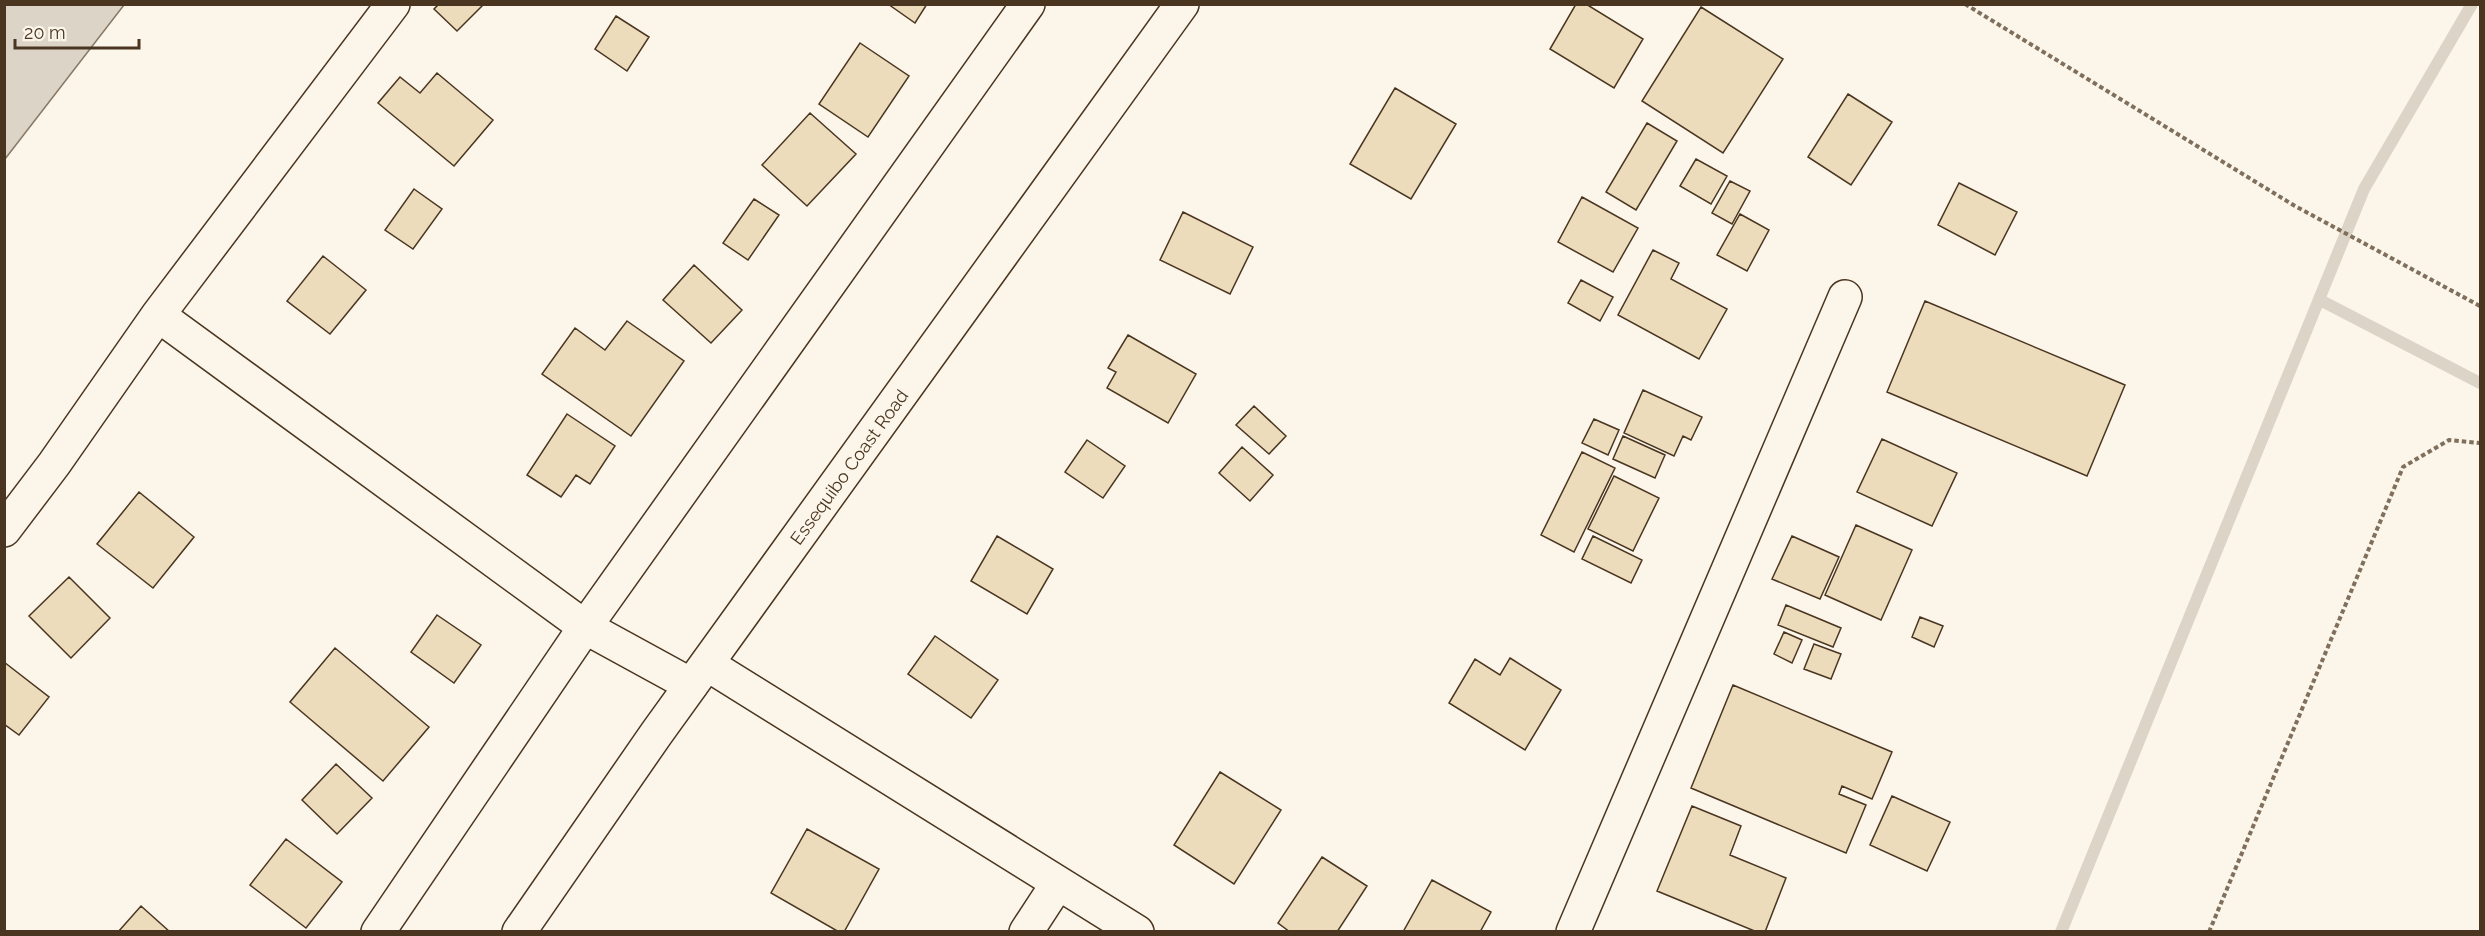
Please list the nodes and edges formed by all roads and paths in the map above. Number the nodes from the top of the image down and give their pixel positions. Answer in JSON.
{"nodes":[{"id":1,"x":393,"y":4,"type":"edge"},
{"id":2,"x":1028,"y":4,"type":"edge"},
{"id":3,"x":1182,"y":4,"type":"edge"},
{"id":4,"x":1965,"y":4,"type":"edge"},
{"id":5,"x":1845,"y":297,"type":"dead end"},
{"id":6,"x":2481,"y":306,"type":"edge"},
{"id":7,"x":158,"y":315,"type":"junction"},
{"id":8,"x":2481,"y":443,"type":"edge"},
{"id":9,"x":4,"y":530,"type":"edge"},
{"id":10,"x":585,"y":627,"type":"junction"},
{"id":11,"x":699,"y":675,"type":"junction"},
{"id":12,"x":1058,"y":883,"type":"junction"},
{"id":13,"x":378,"y":932,"type":"edge"},
{"id":14,"x":519,"y":932,"type":"edge"},
{"id":15,"x":1026,"y":932,"type":"edge"},
{"id":16,"x":1137,"y":932,"type":"edge"},
{"id":17,"x":1572,"y":932,"type":"edge"},
{"id":18,"x":2209,"y":932,"type":"edge"}],
"edges":[{"from":1,"to":7,"type":"street"},
{"from":2,"to":10,"type":"street"},
{"from":3,"to":11,"type":"street","name":"Essequibo Coast Road"},
{"from":4,"to":6,"type":"path"},
{"from":5,"to":17,"type":"street"},
{"from":7,"to":9,"type":"street"},
{"from":7,"to":10,"type":"street"},
{"from":8,"to":18,"type":"path"},
{"from":10,"to":11,"type":"street"},
{"from":10,"to":13,"type":"street"},
{"from":11,"to":12,"type":"street"},
{"from":11,"to":14,"type":"street","name":"Essequibo Coast Road"},
{"from":12,"to":15,"type":"street"},
{"from":12,"to":16,"type":"street"}]}
